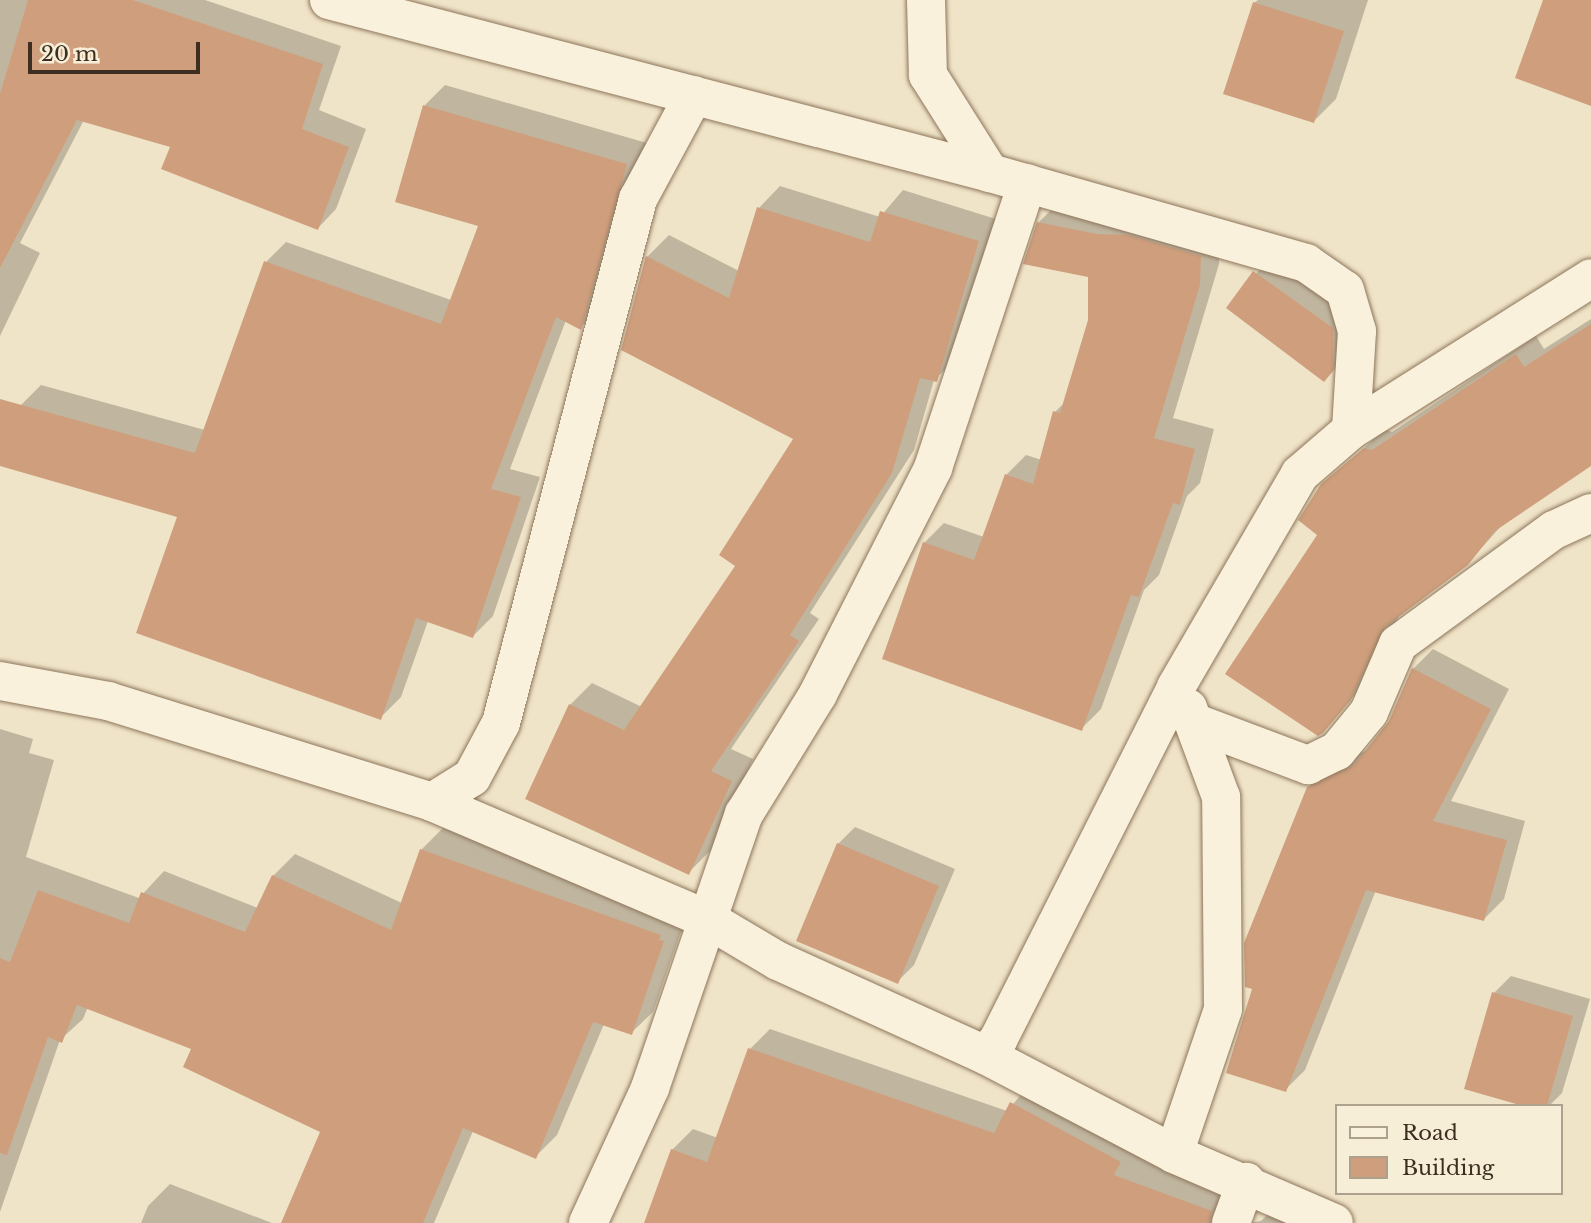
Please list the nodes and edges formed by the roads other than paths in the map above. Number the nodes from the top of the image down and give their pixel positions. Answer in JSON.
{"nodes":[{"id":1,"x":329,"y":0,"type":"edge"},
{"id":2,"x":926,"y":0,"type":"edge"},
{"id":3,"x":694,"y":95,"type":"junction"},
{"id":4,"x":990,"y":173,"type":"junction"},
{"id":5,"x":1027,"y":183,"type":"junction"},
{"id":6,"x":1591,"y":278,"type":"edge"},
{"id":7,"x":1350,"y":430,"type":"junction"},
{"id":8,"x":1591,"y":513,"type":"edge"},
{"id":9,"x":0,"y":681,"type":"edge"},
{"id":10,"x":1176,"y":687,"type":"junction"},
{"id":11,"x":1196,"y":723,"type":"junction"},
{"id":12,"x":432,"y":802,"type":"junction"},
{"id":13,"x":709,"y":920,"type":"junction"},
{"id":14,"x":985,"y":1055,"type":"junction"},
{"id":15,"x":1174,"y":1154,"type":"junction"},
{"id":16,"x":1246,"y":1182,"type":"junction"},
{"id":17,"x":588,"y":1223,"type":"edge"},
{"id":18,"x":1231,"y":1223,"type":"edge"},
{"id":19,"x":1334,"y":1223,"type":"edge"}],
"edges":[{"from":1,"to":3,"type":"street"},
{"from":2,"to":4,"type":"street"},
{"from":3,"to":4,"type":"street"},
{"from":3,"to":12,"type":"street"},
{"from":4,"to":5,"type":"street"},
{"from":5,"to":7,"type":"street"},
{"from":5,"to":13,"type":"street"},
{"from":6,"to":7,"type":"street"},
{"from":7,"to":10,"type":"street"},
{"from":8,"to":11,"type":"street"},
{"from":9,"to":12,"type":"street"},
{"from":10,"to":11,"type":"street"},
{"from":10,"to":14,"type":"street"},
{"from":11,"to":15,"type":"street"},
{"from":12,"to":13,"type":"street"},
{"from":13,"to":14,"type":"street"},
{"from":13,"to":17,"type":"street"},
{"from":14,"to":15,"type":"street"},
{"from":15,"to":16,"type":"street"},
{"from":16,"to":18,"type":"street"},
{"from":16,"to":19,"type":"street"}]}
